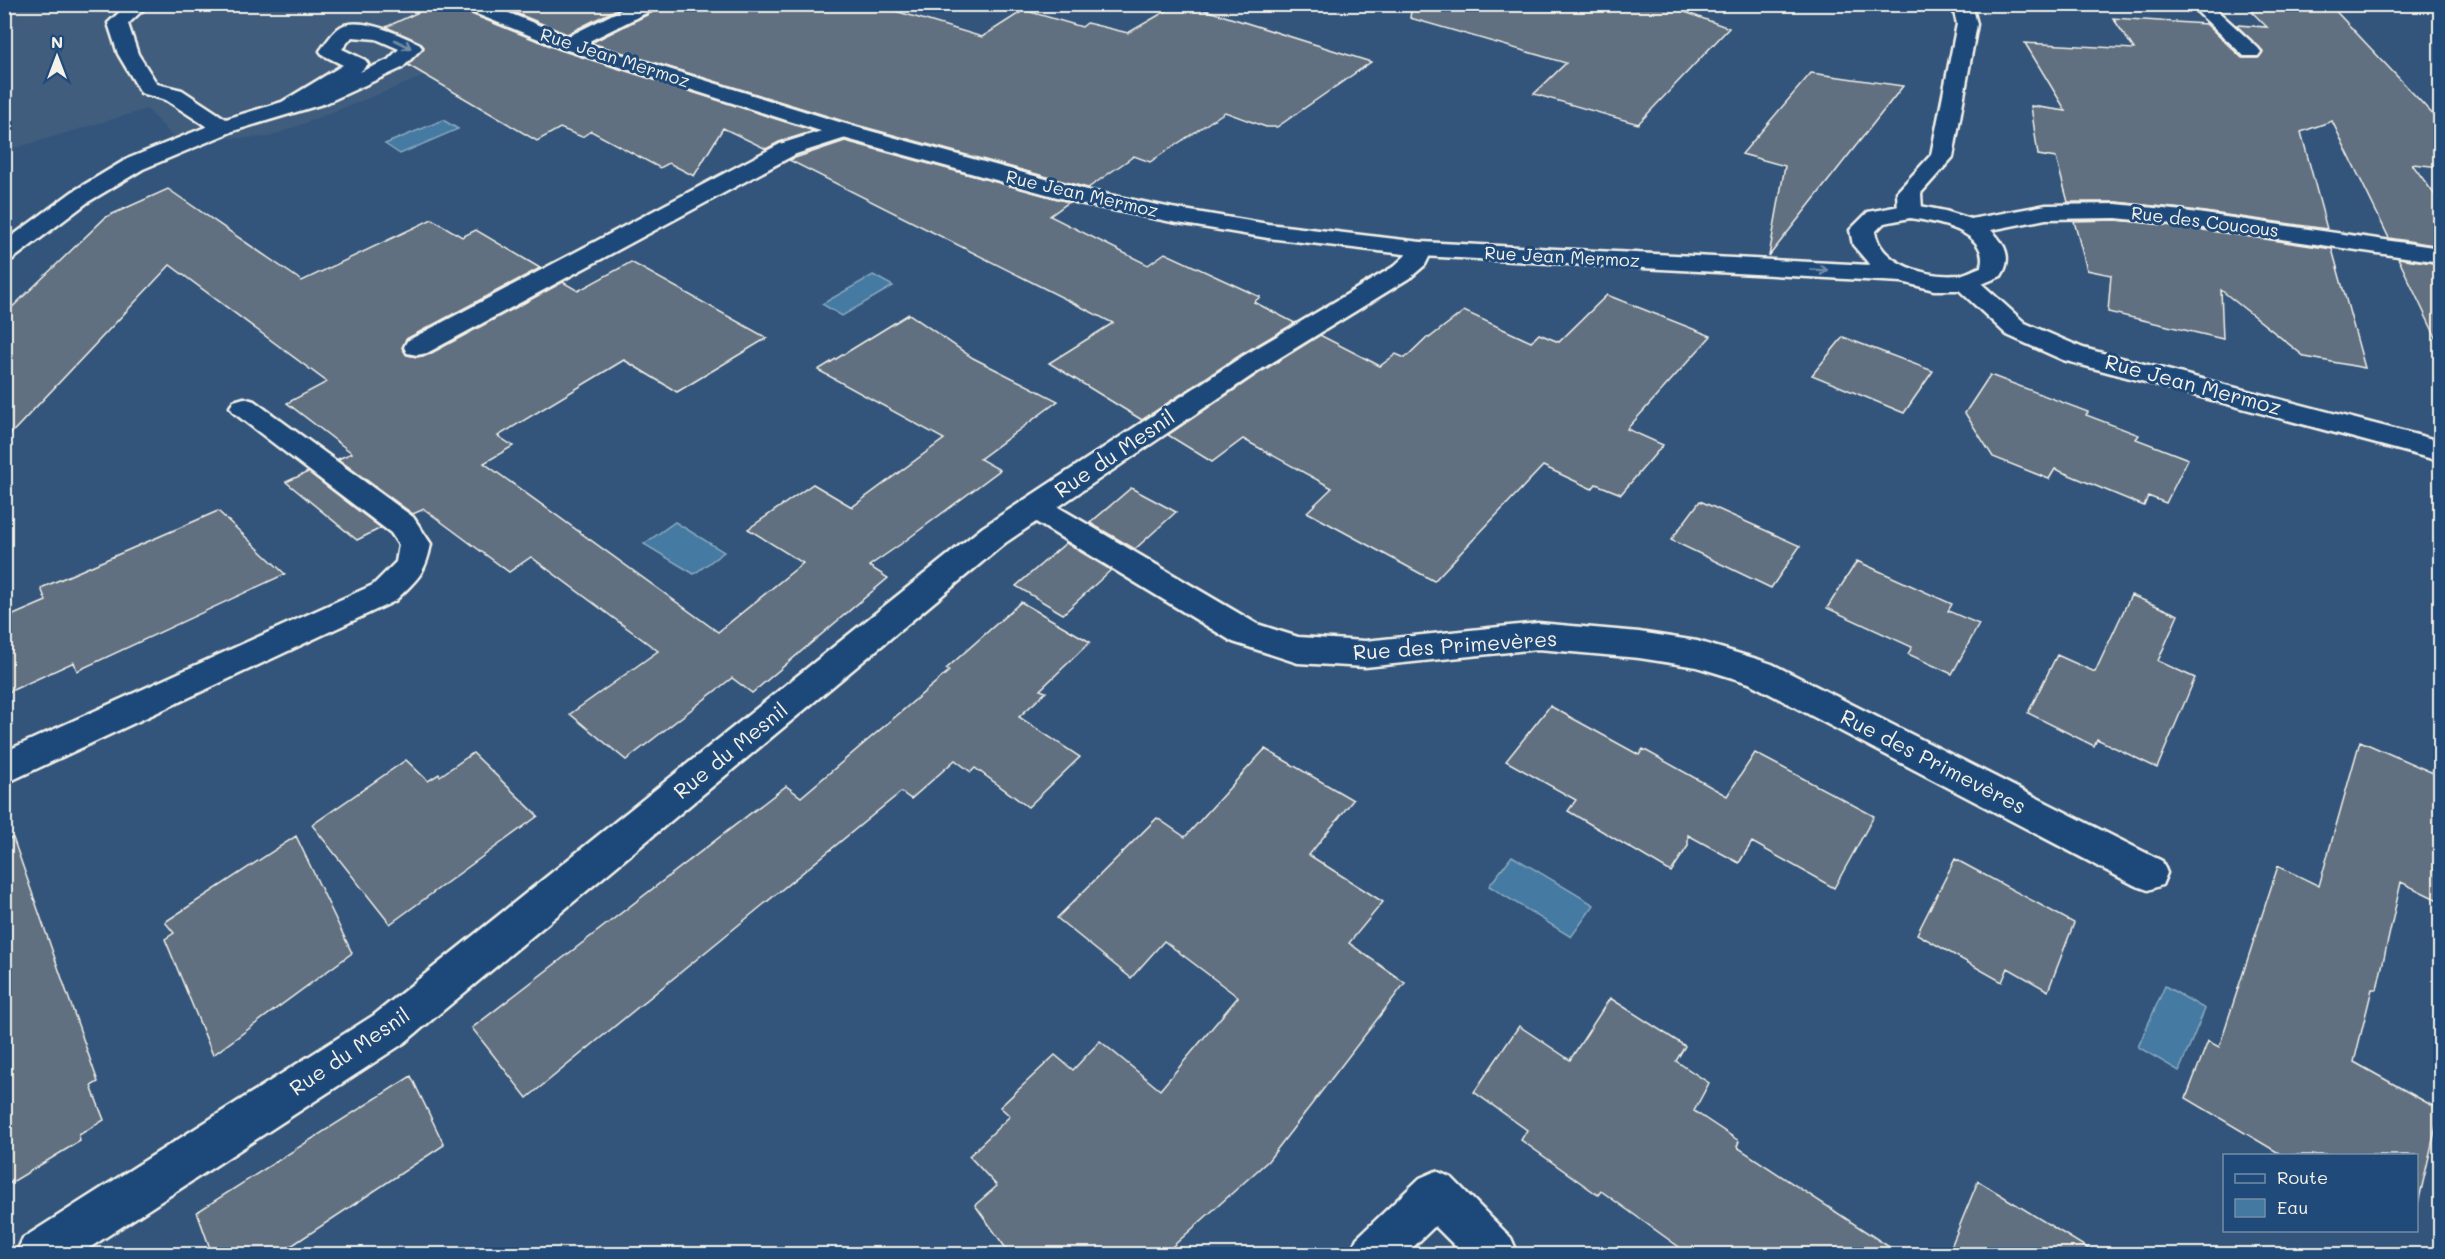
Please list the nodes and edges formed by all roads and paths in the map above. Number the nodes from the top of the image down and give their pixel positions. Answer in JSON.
{"nodes":[{"id":1,"x":140,"y":4,"type":"edge"},
{"id":2,"x":468,"y":4,"type":"edge"},
{"id":3,"x":649,"y":4,"type":"edge"},
{"id":4,"x":1962,"y":4,"type":"edge"},
{"id":5,"x":2198,"y":4,"type":"edge"},
{"id":6,"x":568,"y":44,"type":"junction"},
{"id":7,"x":2251,"y":52,"type":"dead end"},
{"id":8,"x":289,"y":107,"type":"junction"},
{"id":9,"x":223,"y":127,"type":"junction"},
{"id":10,"x":844,"y":131,"type":"junction"},
{"id":11,"x":1910,"y":211,"type":"junction"},
{"id":12,"x":1969,"y":227,"type":"junction"},
{"id":13,"x":1863,"y":244,"type":"junction"},
{"id":14,"x":1421,"y":249,"type":"junction"},
{"id":15,"x":4,"y":254,"type":"edge"},
{"id":16,"x":2440,"y":255,"type":"edge"},
{"id":17,"x":1718,"y":265,"type":"junction"},
{"id":18,"x":1902,"y":274,"type":"junction"},
{"id":19,"x":1965,"y":282,"type":"junction"},
{"id":20,"x":417,"y":347,"type":"dead end"},
{"id":21,"x":244,"y":407,"type":"dead end"},
{"id":22,"x":2440,"y":451,"type":"edge"},
{"id":23,"x":1035,"y":507,"type":"junction"},
{"id":24,"x":4,"y":770,"type":"edge"},
{"id":25,"x":2148,"y":873,"type":"dead end"},
{"id":26,"x":39,"y":1254,"type":"edge"},
{"id":27,"x":1373,"y":1254,"type":"edge"},
{"id":28,"x":1496,"y":1254,"type":"edge"}],
"edges":[{"from":1,"to":9,"type":"street"},
{"from":2,"to":6,"type":"street","name":"Rue Jean Mermoz"},
{"from":3,"to":6,"type":"street"},
{"from":4,"to":11,"type":"street"},
{"from":5,"to":7,"type":"street"},
{"from":6,"to":10,"type":"street","name":"Rue Jean Mermoz"},
{"from":8,"to":8,"type":"street","one_way":true},
{"from":8,"to":9,"type":"street"},
{"from":9,"to":15,"type":"street"},
{"from":10,"to":14,"type":"street","name":"Rue Jean Mermoz"},
{"from":10,"to":20,"type":"street"},
{"from":11,"to":12,"type":"street"},
{"from":11,"to":13,"type":"street"},
{"from":12,"to":16,"type":"street","name":"Rue des Coucous"},
{"from":12,"to":19,"type":"street"},
{"from":13,"to":17,"type":"street","name":"Rue Jean Mermoz"},
{"from":13,"to":18,"type":"street"},
{"from":14,"to":17,"type":"street","name":"Rue Jean Mermoz"},
{"from":14,"to":23,"type":"street","name":"Rue du Mesnil"},
{"from":17,"to":18,"type":"street","name":"Rue Jean Mermoz","one_way":true},
{"from":18,"to":19,"type":"street"},
{"from":19,"to":22,"type":"street","name":"Rue Jean Mermoz"},
{"from":21,"to":24,"type":"street"},
{"from":23,"to":25,"type":"street","name":"Rue des Primevères"},
{"from":23,"to":26,"type":"street","name":"Rue du Mesnil"},
{"from":27,"to":28,"type":"street"}]}
